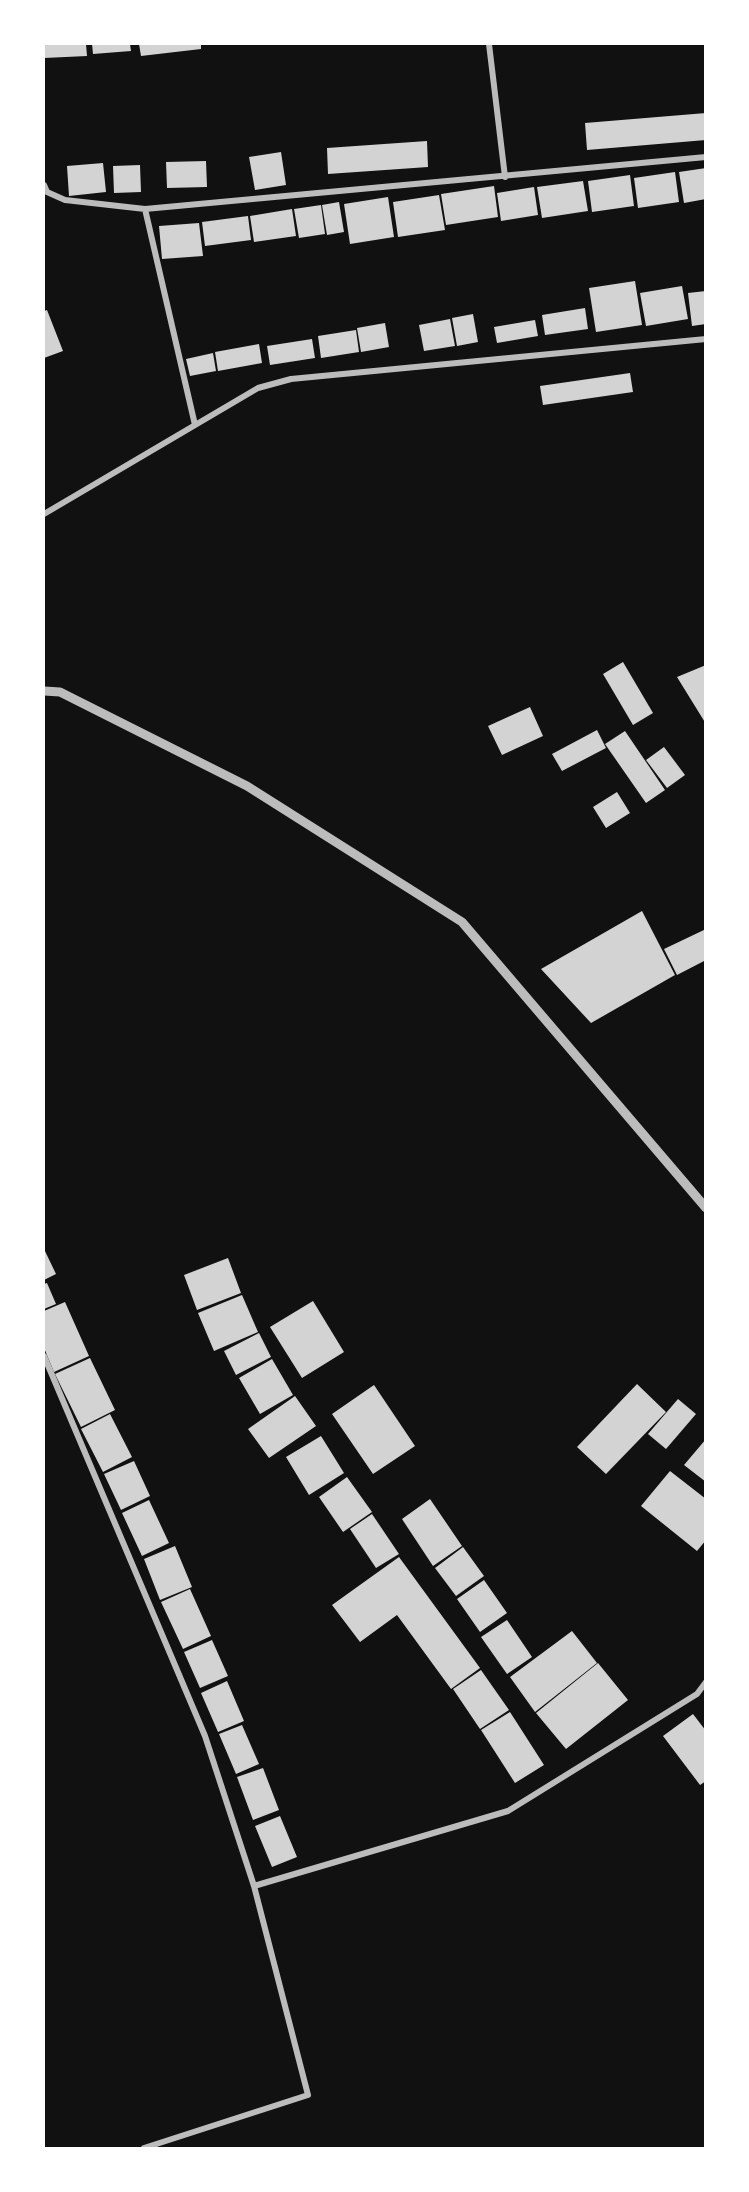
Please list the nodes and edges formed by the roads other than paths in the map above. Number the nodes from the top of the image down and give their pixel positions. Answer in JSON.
{"nodes":[{"id":1,"x":489,"y":44,"type":"edge"},
{"id":2,"x":705,"y":157,"type":"edge"},
{"id":3,"x":505,"y":177,"type":"junction"},
{"id":4,"x":44,"y":185,"type":"edge"},
{"id":5,"x":145,"y":209,"type":"junction"},
{"id":6,"x":705,"y":339,"type":"edge"},
{"id":7,"x":195,"y":425,"type":"junction"},
{"id":8,"x":44,"y":514,"type":"edge"},
{"id":9,"x":44,"y":691,"type":"edge"},
{"id":10,"x":705,"y":1208,"type":"edge"},
{"id":11,"x":44,"y":1356,"type":"edge"},
{"id":12,"x":705,"y":1682,"type":"edge"},
{"id":13,"x":254,"y":1886,"type":"junction"},
{"id":14,"x":144,"y":2148,"type":"edge"}],
"edges":[{"from":1,"to":3,"type":"street"},
{"from":2,"to":3,"type":"street"},
{"from":3,"to":5,"type":"street"},
{"from":4,"to":5,"type":"street"},
{"from":5,"to":7,"type":"street"},
{"from":6,"to":7,"type":"street"},
{"from":7,"to":8,"type":"street"},
{"from":9,"to":10,"type":"street"},
{"from":11,"to":13,"type":"street"},
{"from":12,"to":13,"type":"street"},
{"from":13,"to":14,"type":"street"}]}
